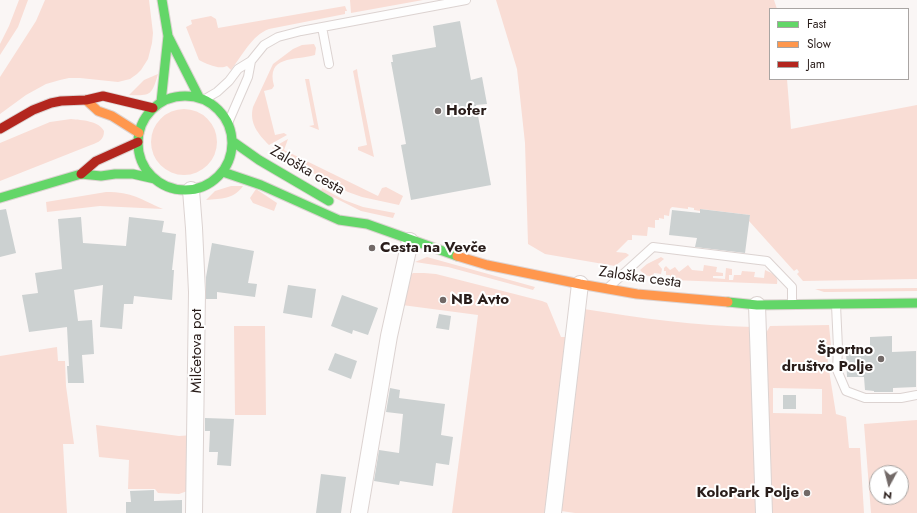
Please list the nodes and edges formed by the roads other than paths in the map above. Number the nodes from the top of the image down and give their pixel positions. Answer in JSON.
{"nodes":[{"id":1,"x":162,"y":0,"type":"edge"},
{"id":2,"x":466,"y":0,"type":"edge"},
{"id":3,"x":322,"y":27,"type":"junction"},
{"id":4,"x":168,"y":36,"type":"junction"},
{"id":5,"x":251,"y":61,"type":"junction"},
{"id":6,"x":329,"y":64,"type":"dead end"},
{"id":7,"x":202,"y":98,"type":"junction"},
{"id":8,"x":86,"y":100,"type":"junction"},
{"id":9,"x":160,"y":102,"type":"junction"},
{"id":10,"x":153,"y":108,"type":"junction"},
{"id":11,"x":228,"y":123,"type":"junction"},
{"id":12,"x":0,"y":129,"type":"edge"},
{"id":13,"x":138,"y":137,"type":"junction"},
{"id":14,"x":232,"y":141,"type":"junction"},
{"id":15,"x":223,"y":172,"type":"junction"},
{"id":16,"x":81,"y":174,"type":"junction"},
{"id":17,"x":155,"y":179,"type":"junction"},
{"id":18,"x":191,"y":190,"type":"junction"},
{"id":19,"x":0,"y":198,"type":"edge"},
{"id":20,"x":338,"y":206,"type":"dead end"},
{"id":21,"x":351,"y":213,"type":"dead end"},
{"id":22,"x":367,"y":224,"type":"junction"},
{"id":23,"x":410,"y":241,"type":"junction"},
{"id":24,"x":580,"y":284,"type":"junction"},
{"id":25,"x":608,"y":289,"type":"junction"},
{"id":26,"x":917,"y":303,"type":"edge"},
{"id":27,"x":758,"y":305,"type":"junction"},
{"id":28,"x":836,"y":305,"type":"junction"},
{"id":29,"x":792,"y":306,"type":"junction"},
{"id":30,"x":917,"y":396,"type":"edge"},
{"id":31,"x":194,"y":513,"type":"edge"},
{"id":32,"x":359,"y":513,"type":"edge"},
{"id":33,"x":553,"y":513,"type":"edge"},
{"id":34,"x":764,"y":513,"type":"edge"}],
"edges":[{"from":1,"to":4,"type":"main road"},
{"from":2,"to":3,"type":"lane"},
{"from":3,"to":5,"type":"lane"},
{"from":3,"to":6,"type":"lane"},
{"from":4,"to":7,"type":"main road"},
{"from":4,"to":9,"type":"main road"},
{"from":5,"to":7,"type":"lane"},
{"from":5,"to":11,"type":"lane"},
{"from":7,"to":9,"type":"main road"},
{"from":7,"to":11,"type":"main road"},
{"from":8,"to":10,"type":"main road"},
{"from":8,"to":12,"type":"main road"},
{"from":8,"to":13,"type":"main road"},
{"from":9,"to":10,"type":"main road"},
{"from":10,"to":13,"type":"main road"},
{"from":11,"to":14,"type":"main road"},
{"from":13,"to":16,"type":"main road"},
{"from":13,"to":17,"type":"main road"},
{"from":14,"to":15,"type":"main road"},
{"from":14,"to":20,"type":"main road","name":"Zaloška cesta"},
{"from":15,"to":18,"type":"main road"},
{"from":15,"to":22,"type":"main road","name":"Zaloška cesta"},
{"from":16,"to":17,"type":"main road"},
{"from":16,"to":19,"type":"main road"},
{"from":17,"to":18,"type":"main road"},
{"from":18,"to":31,"type":"street","name":"Milčetova pot"},
{"from":21,"to":22,"type":"main road","name":"Zaloška cesta"},
{"from":22,"to":23,"type":"main road","name":"Zaloška cesta"},
{"from":23,"to":24,"type":"main road","name":"Zaloška cesta"},
{"from":23,"to":32,"type":"street"},
{"from":24,"to":25,"type":"main road","name":"Zaloška cesta"},
{"from":24,"to":33,"type":"street"},
{"from":25,"to":27,"type":"main road","name":"Zaloška cesta"},
{"from":25,"to":29,"type":"lane"},
{"from":26,"to":28,"type":"main road","name":"Zaloška cesta"},
{"from":27,"to":29,"type":"main road","name":"Zaloška cesta"},
{"from":27,"to":34,"type":"street"},
{"from":28,"to":29,"type":"main road","name":"Zaloška cesta"},
{"from":28,"to":30,"type":"lane"}]}
